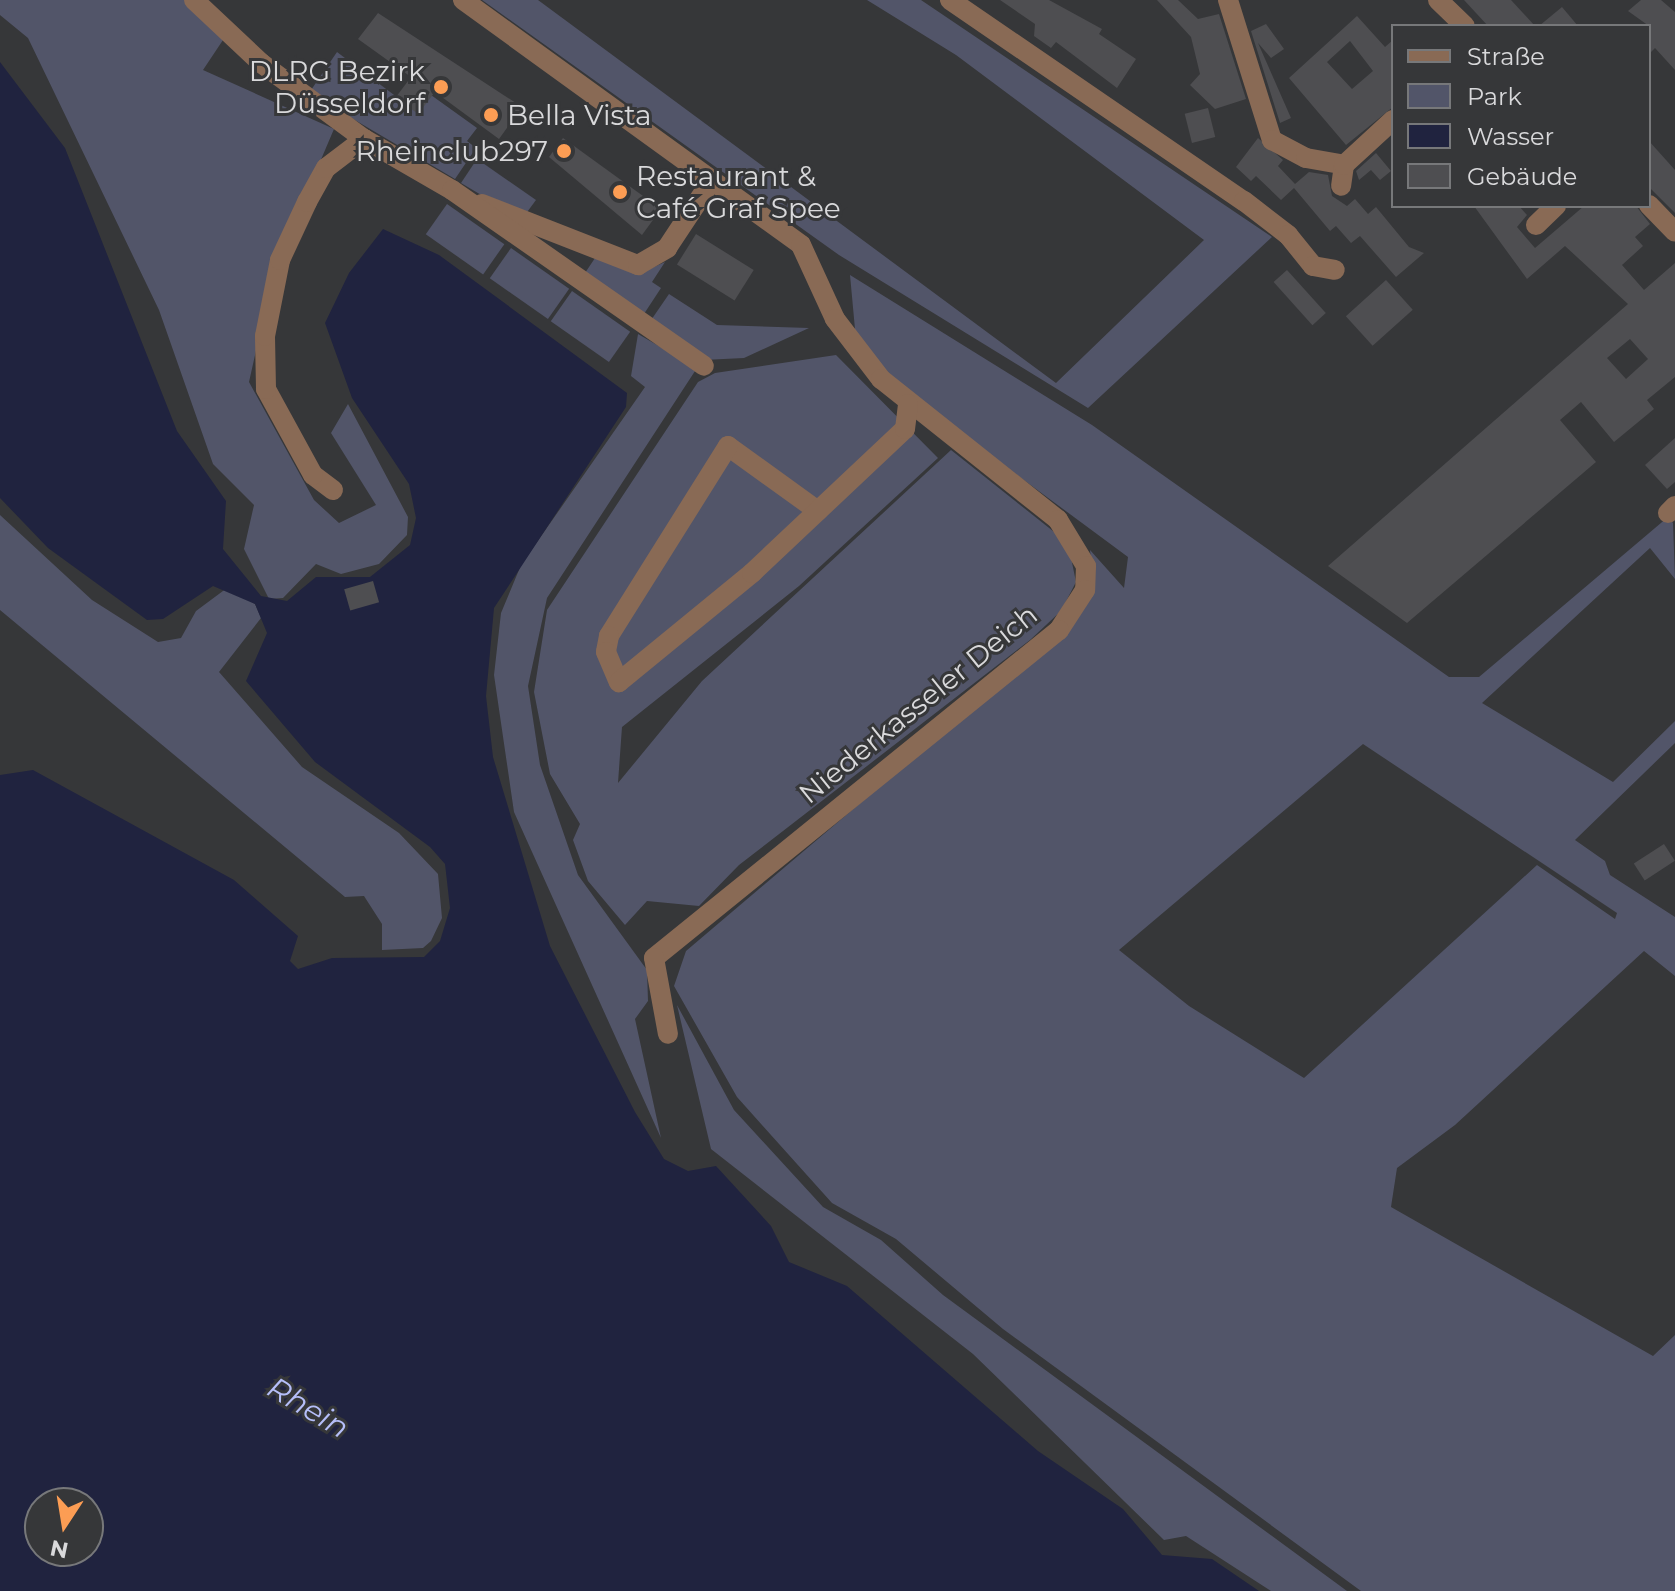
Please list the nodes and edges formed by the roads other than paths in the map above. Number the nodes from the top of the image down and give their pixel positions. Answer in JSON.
{"nodes":[{"id":1,"x":194,"y":0,"type":"edge"},
{"id":2,"x":463,"y":0,"type":"edge"},
{"id":3,"x":950,"y":0,"type":"edge"},
{"id":4,"x":1228,"y":0,"type":"edge"},
{"id":5,"x":1438,"y":0,"type":"edge"},
{"id":6,"x":1463,"y":24,"type":"edge"},
{"id":7,"x":1391,"y":122,"type":"edge"},
{"id":8,"x":364,"y":139,"type":"junction"},
{"id":9,"x":1344,"y":165,"type":"junction"},
{"id":10,"x":712,"y":180,"type":"junction"},
{"id":11,"x":1341,"y":186,"type":"dead end"},
{"id":12,"x":452,"y":190,"type":"junction"},
{"id":13,"x":1651,"y":207,"type":"edge"},
{"id":14,"x":1554,"y":208,"type":"edge"},
{"id":15,"x":1536,"y":225,"type":"dead end"},
{"id":16,"x":1675,"y":232,"type":"edge"},
{"id":17,"x":1335,"y":270,"type":"dead end"},
{"id":18,"x":704,"y":366,"type":"dead end"},
{"id":19,"x":908,"y":404,"type":"junction"},
{"id":20,"x":333,"y":490,"type":"dead end"},
{"id":21,"x":818,"y":511,"type":"junction"},
{"id":22,"x":668,"y":1034,"type":"dead end"}],
"edges":[{"from":1,"to":8,"type":"street"},
{"from":2,"to":10,"type":"street","name":"Niederkasseler Deich"},
{"from":3,"to":17,"type":"street"},
{"from":4,"to":9,"type":"street"},
{"from":5,"to":6,"type":"street"},
{"from":7,"to":9,"type":"street"},
{"from":8,"to":12,"type":"street"},
{"from":8,"to":20,"type":"street"},
{"from":9,"to":11,"type":"street"},
{"from":10,"to":12,"type":"street"},
{"from":10,"to":19,"type":"street","name":"Niederkasseler Deich"},
{"from":12,"to":18,"type":"street"},
{"from":13,"to":16,"type":"street"},
{"from":14,"to":15,"type":"street"},
{"from":19,"to":21,"type":"street"},
{"from":19,"to":22,"type":"street","name":"Niederkasseler Deich"},
{"from":21,"to":21,"type":"street"}]}
